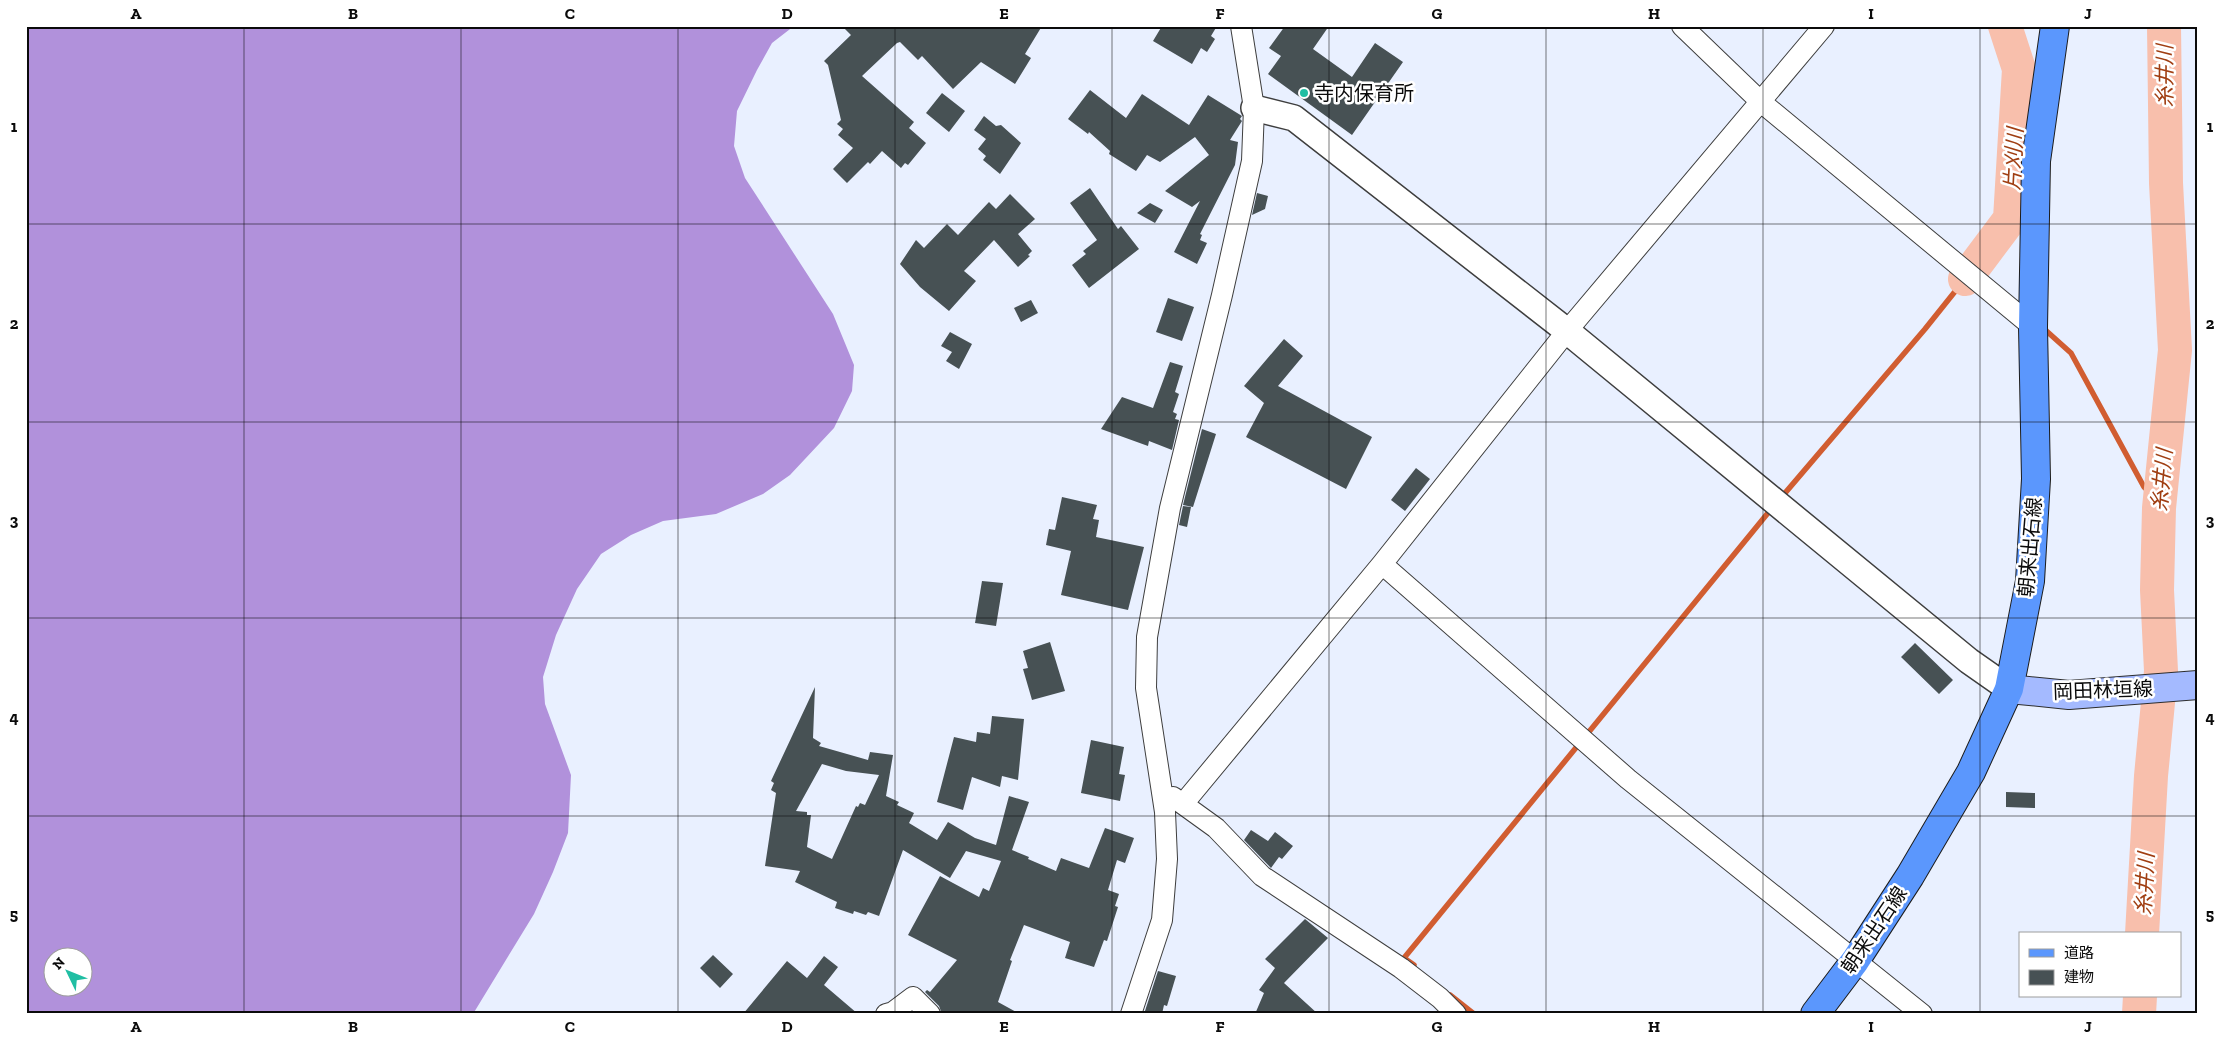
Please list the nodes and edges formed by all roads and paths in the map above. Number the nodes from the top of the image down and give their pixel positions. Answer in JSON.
{"nodes":[{"id":1,"x":1241,"y":26,"type":"edge"},
{"id":2,"x":1682,"y":26,"type":"edge"},
{"id":3,"x":1824,"y":26,"type":"edge"},
{"id":4,"x":2054,"y":26,"type":"edge"},
{"id":5,"x":1761,"y":102,"type":"junction"},
{"id":6,"x":1254,"y":108,"type":"junction"},
{"id":7,"x":2032,"y":327,"type":"junction"},
{"id":8,"x":1567,"y":331,"type":"junction"},
{"id":9,"x":1382,"y":564,"type":"junction"},
{"id":10,"x":2198,"y":685,"type":"edge"},
{"id":11,"x":2009,"y":690,"type":"junction"},
{"id":12,"x":1161,"y":789,"type":"junction"},
{"id":13,"x":1183,"y":804,"type":"junction"},
{"id":14,"x":1855,"y":960,"type":"junction"},
{"id":15,"x":886,"y":1014,"type":"edge"},
{"id":16,"x":930,"y":1014,"type":"edge"},
{"id":17,"x":1131,"y":1014,"type":"edge"},
{"id":18,"x":1456,"y":1014,"type":"edge"},
{"id":19,"x":1815,"y":1014,"type":"edge"},
{"id":20,"x":1922,"y":1014,"type":"edge"}],
"edges":[{"from":1,"to":6,"type":"street"},
{"from":2,"to":5,"type":"street"},
{"from":3,"to":5,"type":"street"},
{"from":4,"to":7,"type":"main road","name":"朝来出石線"},
{"from":5,"to":7,"type":"street"},
{"from":5,"to":8,"type":"street"},
{"from":6,"to":8,"type":"street"},
{"from":6,"to":12,"type":"street"},
{"from":7,"to":11,"type":"main road","name":"朝来出石線"},
{"from":8,"to":9,"type":"street"},
{"from":8,"to":11,"type":"street"},
{"from":9,"to":13,"type":"street"},
{"from":9,"to":14,"type":"street"},
{"from":10,"to":11,"type":"main road","name":"岡田林垣線"},
{"from":11,"to":14,"type":"main road","name":"朝来出石線"},
{"from":12,"to":13,"type":"street"},
{"from":12,"to":17,"type":"street"},
{"from":13,"to":18,"type":"street"},
{"from":14,"to":19,"type":"main road","name":"朝来出石線"},
{"from":14,"to":20,"type":"street"},
{"from":15,"to":16,"type":"street"}]}
